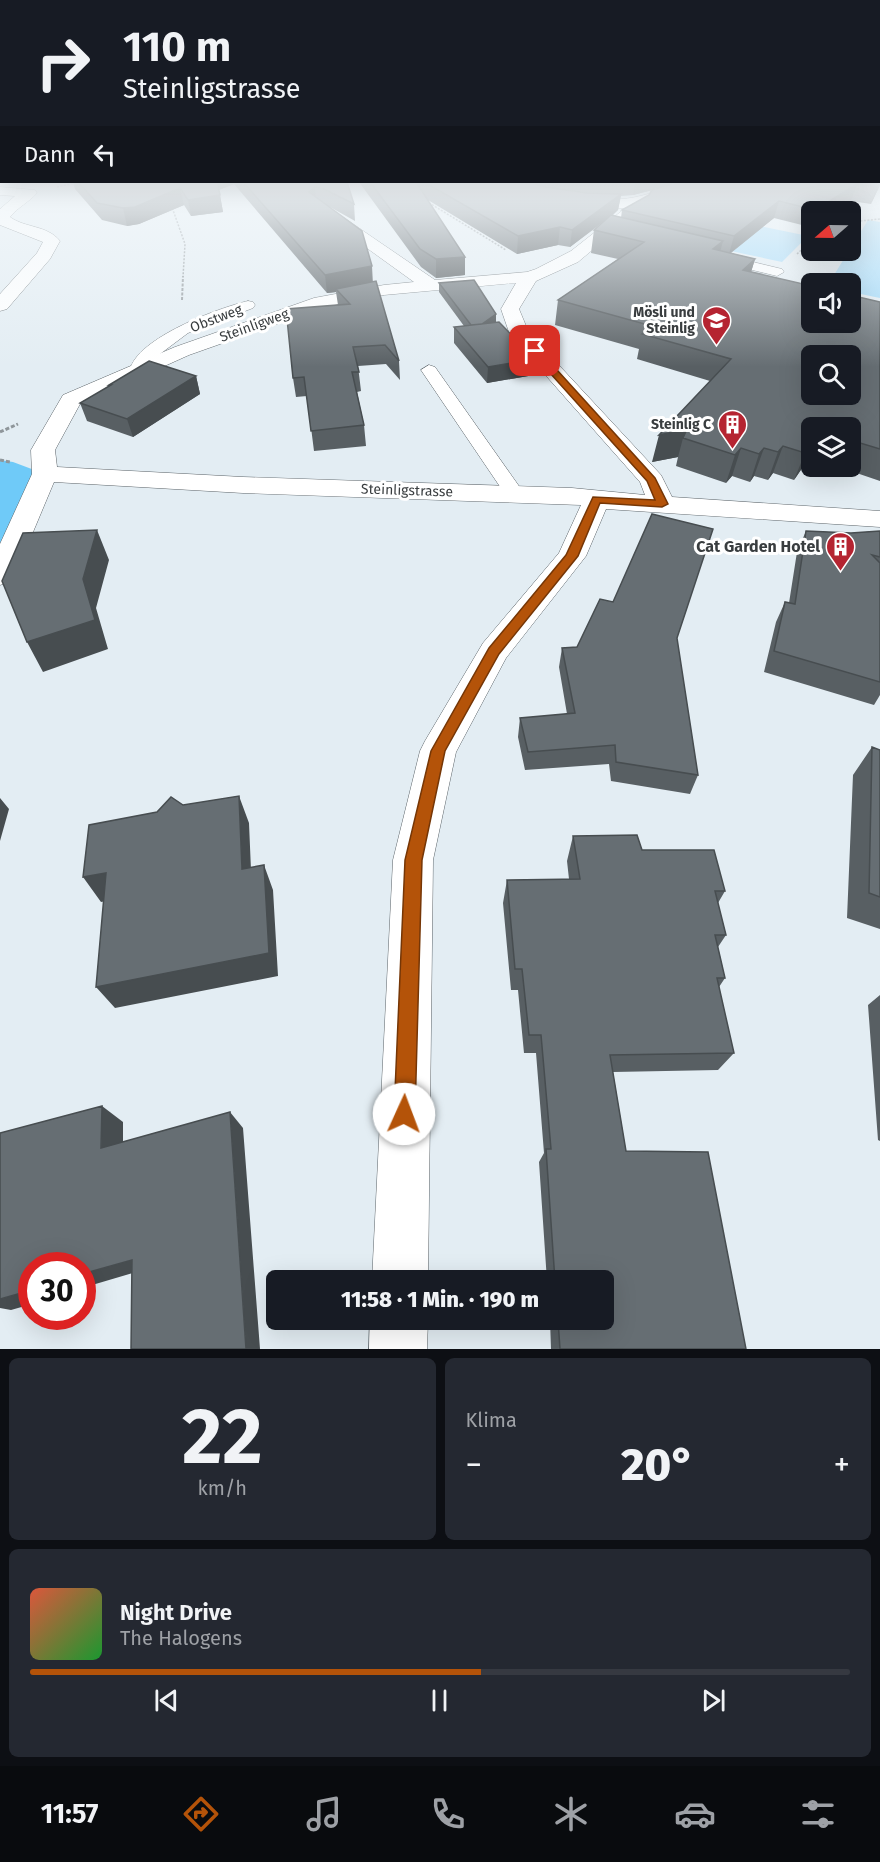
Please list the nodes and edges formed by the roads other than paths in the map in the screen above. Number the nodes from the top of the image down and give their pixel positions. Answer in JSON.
{"nodes":[{"id":1,"x":52,"y":241,"type":"edge"},
{"id":2,"x":369,"y":241,"type":"edge"},
{"id":3,"x":592,"y":241,"type":"edge"},
{"id":4,"x":708,"y":255,"type":"edge"},
{"id":5,"x":777,"y":272,"type":"dead end"},
{"id":6,"x":536,"y":274,"type":"junction"},
{"id":7,"x":430,"y":285,"type":"junction"},
{"id":8,"x":0,"y":305,"type":"edge"},
{"id":9,"x":248,"y":305,"type":"dead end"},
{"id":10,"x":138,"y":370,"type":"junction"},
{"id":11,"x":429,"y":370,"type":"dead end"},
{"id":12,"x":45,"y":474,"type":"junction"},
{"id":13,"x":514,"y":494,"type":"junction"},
{"id":14,"x":597,"y":500,"type":"junction"},
{"id":15,"x":662,"y":504,"type":"junction"},
{"id":16,"x":880,"y":519,"type":"edge"},
{"id":17,"x":0,"y":575,"type":"edge"},
{"id":18,"x":400,"y":1270,"type":"edge"},
{"id":19,"x":399,"y":1330,"type":"edge"},
{"id":20,"x":398,"y":1349,"type":"edge"}],
"edges":[{"from":1,"to":8,"type":"street"},
{"from":2,"to":7,"type":"street"},
{"from":3,"to":6,"type":"street"},
{"from":4,"to":5,"type":"lane"},
{"from":6,"to":7,"type":"street","name":"Steinligweg"},
{"from":6,"to":15,"type":"street"},
{"from":7,"to":10,"type":"street","name":"Steinligweg"},
{"from":9,"to":10,"type":"lane","name":"Obstweg"},
{"from":10,"to":12,"type":"street","name":"Steinligweg"},
{"from":11,"to":13,"type":"lane"},
{"from":12,"to":13,"type":"street","name":"Steinligstrasse"},
{"from":12,"to":17,"type":"street"},
{"from":13,"to":14,"type":"street","name":"Steinligstrasse"},
{"from":14,"to":15,"type":"street","name":"Steinligstrasse"},
{"from":14,"to":18,"type":"street"},
{"from":15,"to":16,"type":"street","name":"Steinligstrasse"},
{"from":19,"to":20,"type":"street"}]}
